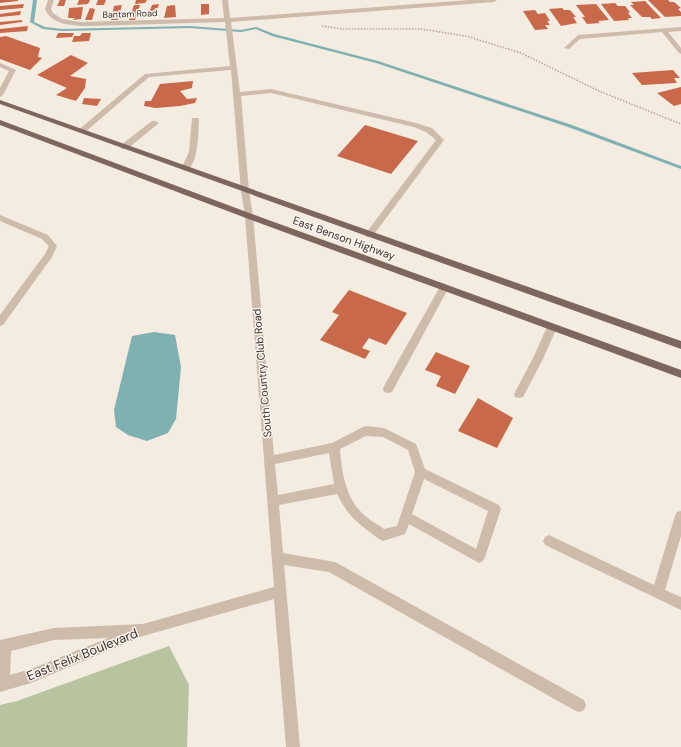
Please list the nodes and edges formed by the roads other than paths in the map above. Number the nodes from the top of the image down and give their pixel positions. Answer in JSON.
{"nodes":[{"id":1,"x":51,"y":0,"type":"edge"},
{"id":2,"x":225,"y":0,"type":"edge"},
{"id":3,"x":377,"y":0,"type":"edge"},
{"id":4,"x":494,"y":0,"type":"edge"},
{"id":5,"x":381,"y":8,"type":"junction"},
{"id":6,"x":228,"y":20,"type":"junction"},
{"id":7,"x":681,"y":29,"type":"edge"},
{"id":8,"x":663,"y":30,"type":"junction"},
{"id":9,"x":567,"y":48,"type":"dead end"},
{"id":10,"x":681,"y":52,"type":"edge"},
{"id":11,"x":0,"y":65,"type":"edge"},
{"id":12,"x":233,"y":68,"type":"junction"},
{"id":13,"x":237,"y":94,"type":"junction"},
{"id":14,"x":0,"y":95,"type":"edge"},
{"id":15,"x":0,"y":102,"type":"edge"},
{"id":16,"x":195,"y":120,"type":"dead end"},
{"id":17,"x":0,"y":122,"type":"edge"},
{"id":18,"x":155,"y":123,"type":"dead end"},
{"id":19,"x":81,"y":131,"type":"junction"},
{"id":20,"x":124,"y":147,"type":"junction"},
{"id":21,"x":186,"y":169,"type":"junction"},
{"id":22,"x":245,"y":191,"type":"junction"},
{"id":23,"x":249,"y":216,"type":"junction"},
{"id":24,"x":0,"y":218,"type":"edge"},
{"id":25,"x":369,"y":235,"type":"junction"},
{"id":26,"x":444,"y":287,"type":"junction"},
{"id":27,"x":0,"y":322,"type":"edge"},
{"id":28,"x":552,"y":327,"type":"junction"},
{"id":29,"x":681,"y":345,"type":"edge"},
{"id":30,"x":681,"y":374,"type":"edge"},
{"id":31,"x":388,"y":389,"type":"dead end"},
{"id":32,"x":519,"y":394,"type":"dead end"},
{"id":33,"x":334,"y":447,"type":"junction"},
{"id":34,"x":269,"y":461,"type":"junction"},
{"id":35,"x":421,"y":472,"type":"junction"},
{"id":36,"x":341,"y":488,"type":"junction"},
{"id":37,"x":272,"y":501,"type":"junction"},
{"id":38,"x":406,"y":516,"type":"junction"},
{"id":39,"x":681,"y":516,"type":"edge"},
{"id":40,"x":549,"y":541,"type":"dead end"},
{"id":41,"x":277,"y":558,"type":"junction"},
{"id":42,"x":280,"y":591,"type":"junction"},
{"id":43,"x":658,"y":593,"type":"junction"},
{"id":44,"x":681,"y":604,"type":"edge"},
{"id":45,"x":143,"y":630,"type":"junction"},
{"id":46,"x":3,"y":646,"type":"edge"},
{"id":47,"x":1,"y":684,"type":"edge"},
{"id":48,"x":579,"y":705,"type":"dead end"},
{"id":49,"x":293,"y":747,"type":"edge"}],
"edges":[{"from":1,"to":6,"type":"street","name":"Bantam Road"},
{"from":2,"to":6,"type":"street","name":"South Country Club Road"},
{"from":3,"to":5,"type":"street"},
{"from":4,"to":5,"type":"street"},
{"from":5,"to":6,"type":"street"},
{"from":6,"to":12,"type":"street","name":"South Country Club Road"},
{"from":7,"to":8,"type":"street"},
{"from":8,"to":9,"type":"street"},
{"from":8,"to":10,"type":"street"},
{"from":11,"to":14,"type":"street"},
{"from":12,"to":13,"type":"street","name":"South Country Club Road"},
{"from":12,"to":19,"type":"street"},
{"from":13,"to":22,"type":"street","name":"South Country Club Road"},
{"from":13,"to":25,"type":"street"},
{"from":15,"to":19,"type":"main road","name":"East Benson Highway"},
{"from":16,"to":21,"type":"street"},
{"from":17,"to":23,"type":"main road","name":"East Benson Highway"},
{"from":18,"to":20,"type":"street"},
{"from":19,"to":20,"type":"main road","name":"East Benson Highway"},
{"from":20,"to":21,"type":"main road","name":"East Benson Highway"},
{"from":21,"to":22,"type":"main road","name":"East Benson Highway"},
{"from":22,"to":23,"type":"street","name":"South Country Club Road"},
{"from":22,"to":25,"type":"main road","name":"East Benson Highway"},
{"from":23,"to":26,"type":"main road","name":"East Benson Highway"},
{"from":23,"to":34,"type":"street","name":"South Country Club Road"},
{"from":24,"to":27,"type":"street"},
{"from":25,"to":29,"type":"main road","name":"East Benson Highway"},
{"from":26,"to":28,"type":"main road","name":"East Benson Highway"},
{"from":26,"to":31,"type":"street"},
{"from":28,"to":30,"type":"main road","name":"East Benson Highway"},
{"from":28,"to":32,"type":"street"},
{"from":33,"to":34,"type":"street"},
{"from":33,"to":35,"type":"street"},
{"from":33,"to":36,"type":"street"},
{"from":34,"to":37,"type":"street","name":"South Country Club Road"},
{"from":35,"to":38,"type":"street"},
{"from":35,"to":38,"type":"street"},
{"from":36,"to":37,"type":"street"},
{"from":36,"to":38,"type":"street"},
{"from":37,"to":41,"type":"street","name":"South Country Club Road"},
{"from":39,"to":43,"type":"street"},
{"from":40,"to":43,"type":"street"},
{"from":41,"to":42,"type":"street","name":"South Country Club Road"},
{"from":41,"to":48,"type":"street"},
{"from":42,"to":45,"type":"street"},
{"from":42,"to":49,"type":"street","name":"South Country Club Road"},
{"from":43,"to":44,"type":"street"},
{"from":45,"to":46,"type":"street","name":"East Felix Boulevard"},
{"from":45,"to":47,"type":"street","name":"East Felix Boulevard"},
{"from":46,"to":47,"type":"street"}]}
